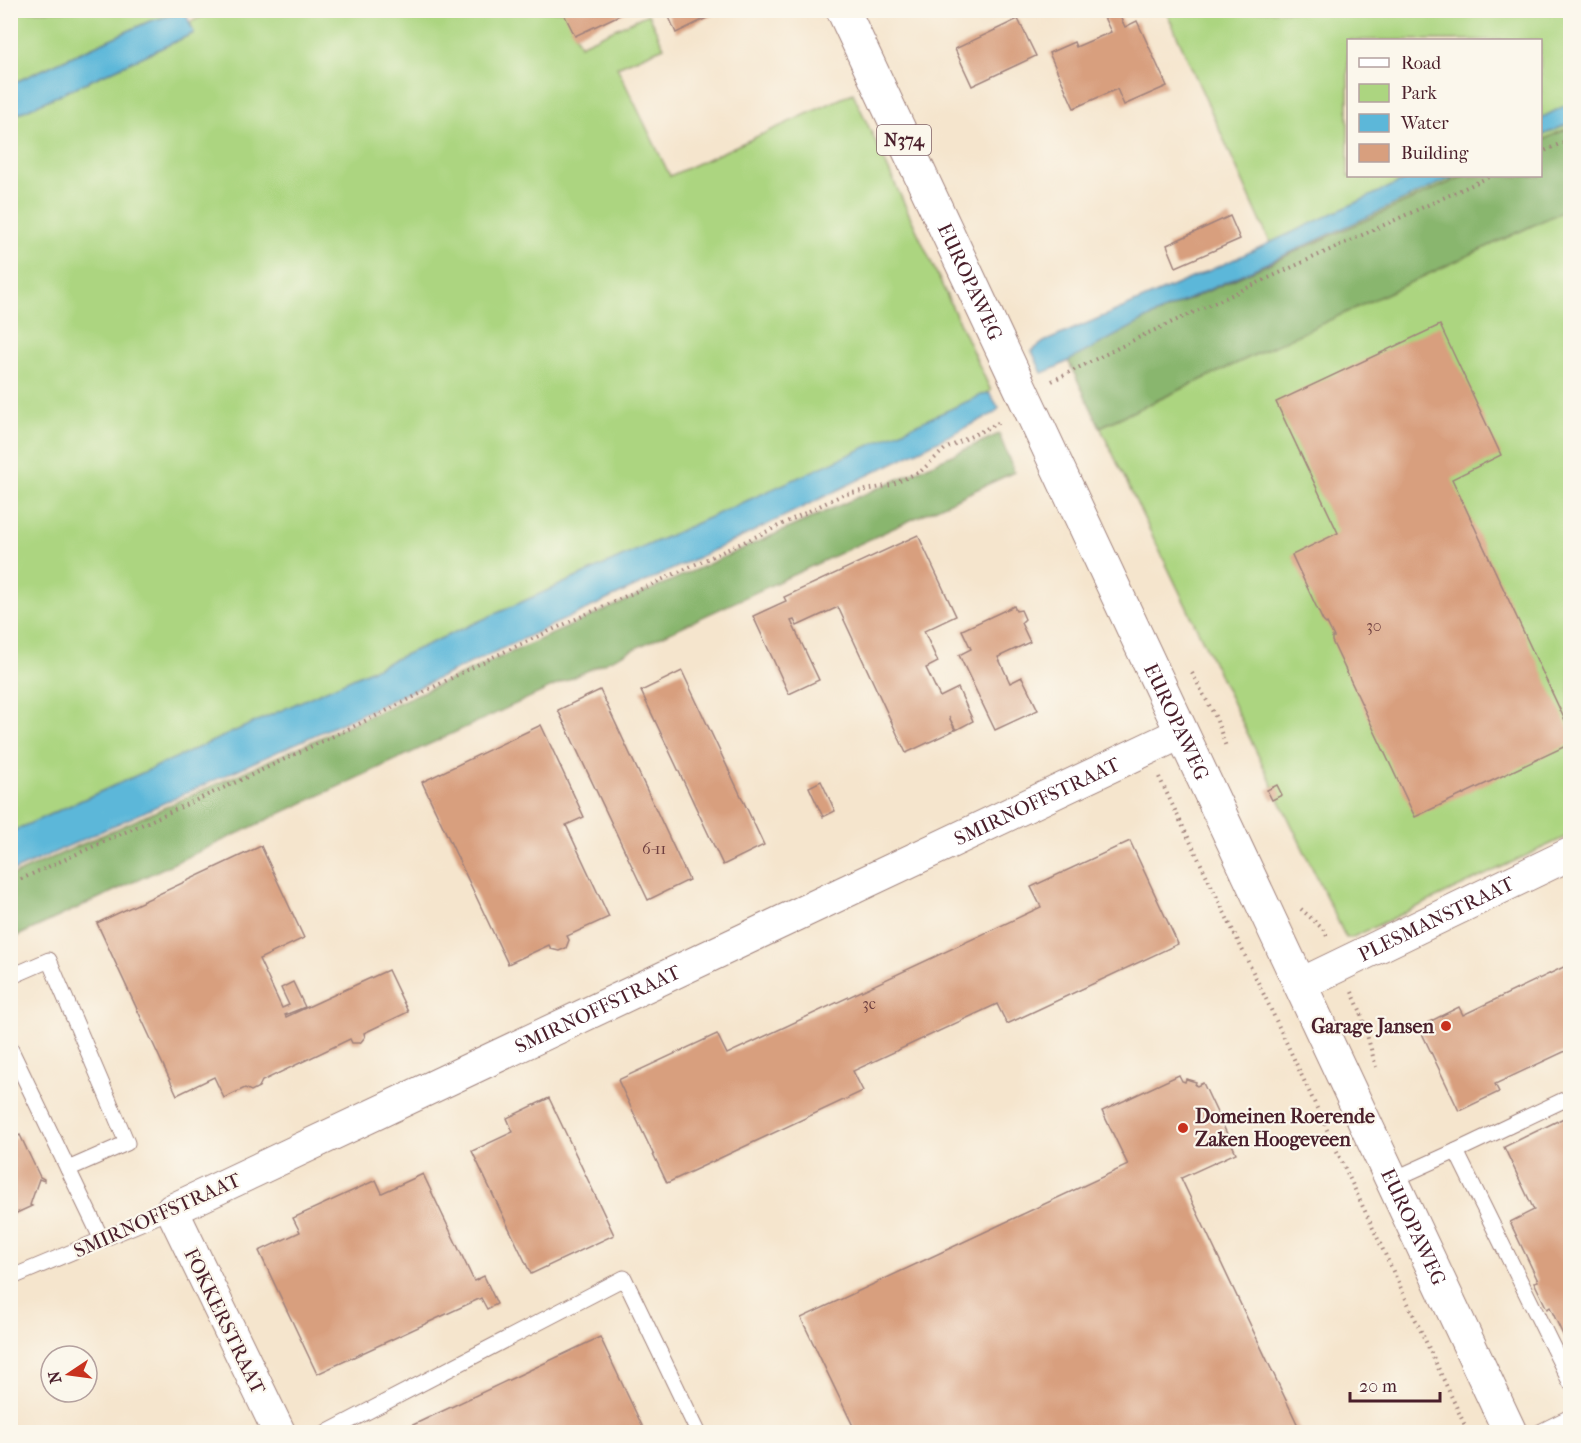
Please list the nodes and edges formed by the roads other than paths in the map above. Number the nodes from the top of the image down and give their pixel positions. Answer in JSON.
{"nodes":[{"id":1,"x":843,"y":10,"type":"edge"},
{"id":2,"x":1181,"y":733,"type":"junction"},
{"id":3,"x":1570,"y":854,"type":"edge"},
{"id":4,"x":10,"y":977,"type":"edge"},
{"id":5,"x":1300,"y":984,"type":"junction"},
{"id":6,"x":10,"y":1048,"type":"edge"},
{"id":7,"x":1570,"y":1097,"type":"edge"},
{"id":8,"x":1456,"y":1151,"type":"junction"},
{"id":9,"x":68,"y":1169,"type":"junction"},
{"id":10,"x":1392,"y":1180,"type":"junction"},
{"id":11,"x":172,"y":1210,"type":"junction"},
{"id":12,"x":102,"y":1240,"type":"junction"},
{"id":13,"x":10,"y":1278,"type":"edge"},
{"id":14,"x":1570,"y":1382,"type":"edge"},
{"id":15,"x":1570,"y":1417,"type":"edge"},
{"id":16,"x":279,"y":1432,"type":"edge"},
{"id":17,"x":328,"y":1432,"type":"edge"},
{"id":18,"x":698,"y":1432,"type":"edge"},
{"id":19,"x":1510,"y":1432,"type":"edge"},
{"id":20,"x":1540,"y":1432,"type":"edge"}],
"edges":[{"from":1,"to":2,"type":"main road","name":"EUROPAWEG","number":"N374"},
{"from":2,"to":5,"type":"main road","name":"EUROPAWEG"},
{"from":2,"to":11,"type":"street","name":"SMIRNOFFSTRAAT"},
{"from":3,"to":5,"type":"street","name":"PLESMANSTRAAT"},
{"from":4,"to":9,"type":"lane"},
{"from":5,"to":10,"type":"main road","name":"EUROPAWEG"},
{"from":6,"to":9,"type":"lane"},
{"from":7,"to":8,"type":"lane"},
{"from":8,"to":10,"type":"lane"},
{"from":8,"to":14,"type":"lane"},
{"from":9,"to":12,"type":"lane"},
{"from":10,"to":19,"type":"main road","name":"EUROPAWEG"},
{"from":11,"to":12,"type":"lane","name":"SMIRNOFFSTRAAT"},
{"from":11,"to":16,"type":"street","name":"FOKKERSTRAAT"},
{"from":12,"to":13,"type":"lane","name":"SMIRNOFFSTRAAT"},
{"from":15,"to":20,"type":"lane"},
{"from":17,"to":18,"type":"lane"}]}
